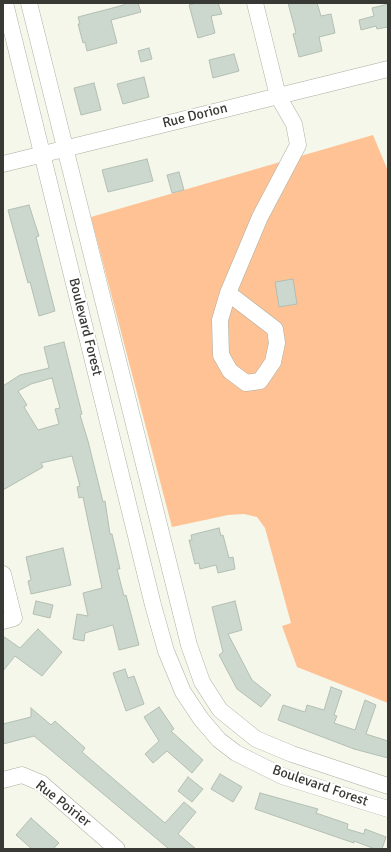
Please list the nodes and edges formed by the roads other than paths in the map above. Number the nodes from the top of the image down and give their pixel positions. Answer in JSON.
{"nodes":[{"id":1,"x":6,"y":3,"type":"edge"},
{"id":2,"x":28,"y":3,"type":"edge"},
{"id":3,"x":255,"y":3,"type":"edge"},
{"id":4,"x":388,"y":68,"type":"edge"},
{"id":5,"x":278,"y":96,"type":"junction"},
{"id":6,"x":65,"y":149,"type":"junction"},
{"id":7,"x":43,"y":154,"type":"junction"},
{"id":8,"x":3,"y":164,"type":"edge"},
{"id":9,"x":228,"y":293,"type":"junction"},
{"id":10,"x":3,"y":574,"type":"edge"},
{"id":11,"x":3,"y":621,"type":"edge"},
{"id":12,"x":189,"y":645,"type":"junction"},
{"id":13,"x":166,"y":651,"type":"junction"},
{"id":14,"x":3,"y":780,"type":"edge"},
{"id":15,"x":388,"y":786,"type":"edge"},
{"id":16,"x":388,"y":809,"type":"edge"},
{"id":17,"x":117,"y":849,"type":"edge"}],
"edges":[{"from":1,"to":7,"type":"street","name":"Boulevard Forest"},
{"from":2,"to":6,"type":"street","name":"Boulevard Forest"},
{"from":3,"to":5,"type":"street"},
{"from":4,"to":5,"type":"street","name":"Rue Dorion"},
{"from":5,"to":6,"type":"street","name":"Rue Dorion"},
{"from":5,"to":9,"type":"street"},
{"from":6,"to":7,"type":"street","name":"Rue Dorion"},
{"from":6,"to":12,"type":"street","name":"Boulevard Forest"},
{"from":7,"to":8,"type":"street","name":"Rue Dorion"},
{"from":7,"to":13,"type":"street","name":"Boulevard Forest"},
{"from":9,"to":9,"type":"street"},
{"from":10,"to":11,"type":"street"},
{"from":12,"to":13,"type":"street"},
{"from":12,"to":15,"type":"street","name":"Boulevard Forest"},
{"from":13,"to":16,"type":"street","name":"Boulevard Forest"},
{"from":14,"to":17,"type":"street","name":"Rue Poirier"}]}
